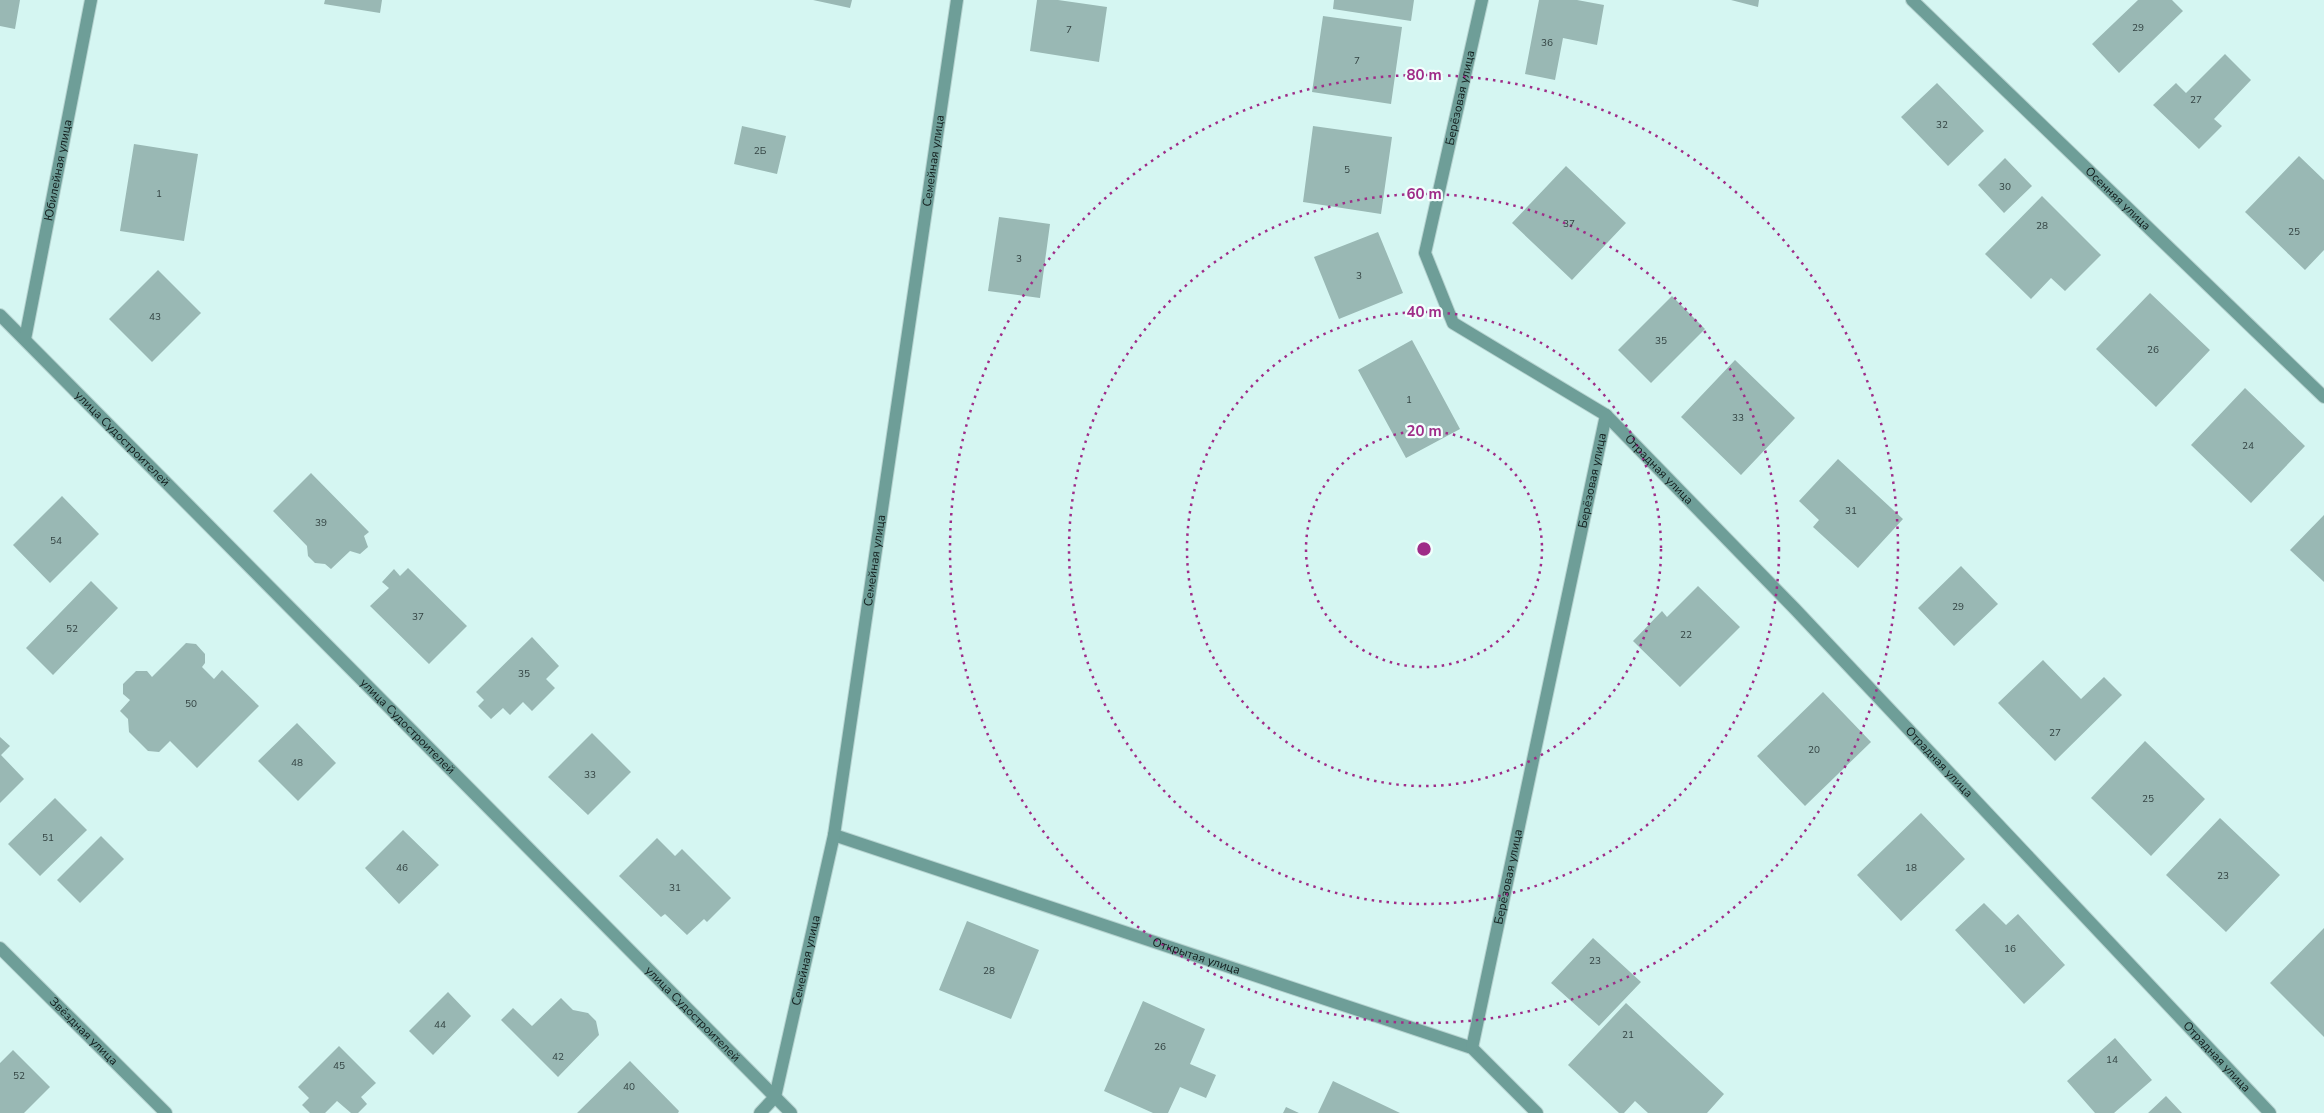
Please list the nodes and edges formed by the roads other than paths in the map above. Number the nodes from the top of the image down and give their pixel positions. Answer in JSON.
{"nodes":[{"id":1,"x":90,"y":0,"type":"edge"},
{"id":2,"x":957,"y":0,"type":"edge"},
{"id":3,"x":1482,"y":0,"type":"edge"},
{"id":4,"x":1912,"y":0,"type":"edge"},
{"id":5,"x":0,"y":315,"type":"edge"},
{"id":6,"x":25,"y":339,"type":"junction"},
{"id":7,"x":2324,"y":397,"type":"edge"},
{"id":8,"x":1606,"y":415,"type":"junction"},
{"id":9,"x":834,"y":835,"type":"junction"},
{"id":10,"x":0,"y":948,"type":"edge"},
{"id":11,"x":1472,"y":1048,"type":"junction"},
{"id":12,"x":775,"y":1097,"type":"junction"},
{"id":13,"x":166,"y":1113,"type":"edge"},
{"id":14,"x":760,"y":1113,"type":"edge"},
{"id":15,"x":791,"y":1113,"type":"edge"},
{"id":16,"x":1537,"y":1113,"type":"edge"},
{"id":17,"x":2270,"y":1113,"type":"edge"}],
"edges":[{"from":1,"to":6,"type":"street","name":"Юбилейная улица"},
{"from":2,"to":9,"type":"street","name":"Семейная улица"},
{"from":3,"to":8,"type":"street","name":"Берёзовая улица"},
{"from":4,"to":7,"type":"street","name":"Осенняя улица"},
{"from":5,"to":6,"type":"street","name":"улица Судостроителей"},
{"from":6,"to":12,"type":"street","name":"улица Судостроителей"},
{"from":8,"to":11,"type":"street","name":"Берёзовая улица"},
{"from":8,"to":17,"type":"street","name":"Отрадная улица"},
{"from":9,"to":11,"type":"street","name":"Открытая улица"},
{"from":9,"to":12,"type":"street","name":"Семейная улица"},
{"from":10,"to":13,"type":"street","name":"Звёздная улица"},
{"from":11,"to":16,"type":"street","name":"Открытая улица"},
{"from":12,"to":14,"type":"street"},
{"from":12,"to":15,"type":"street","name":"улица Судостроителей"}]}
